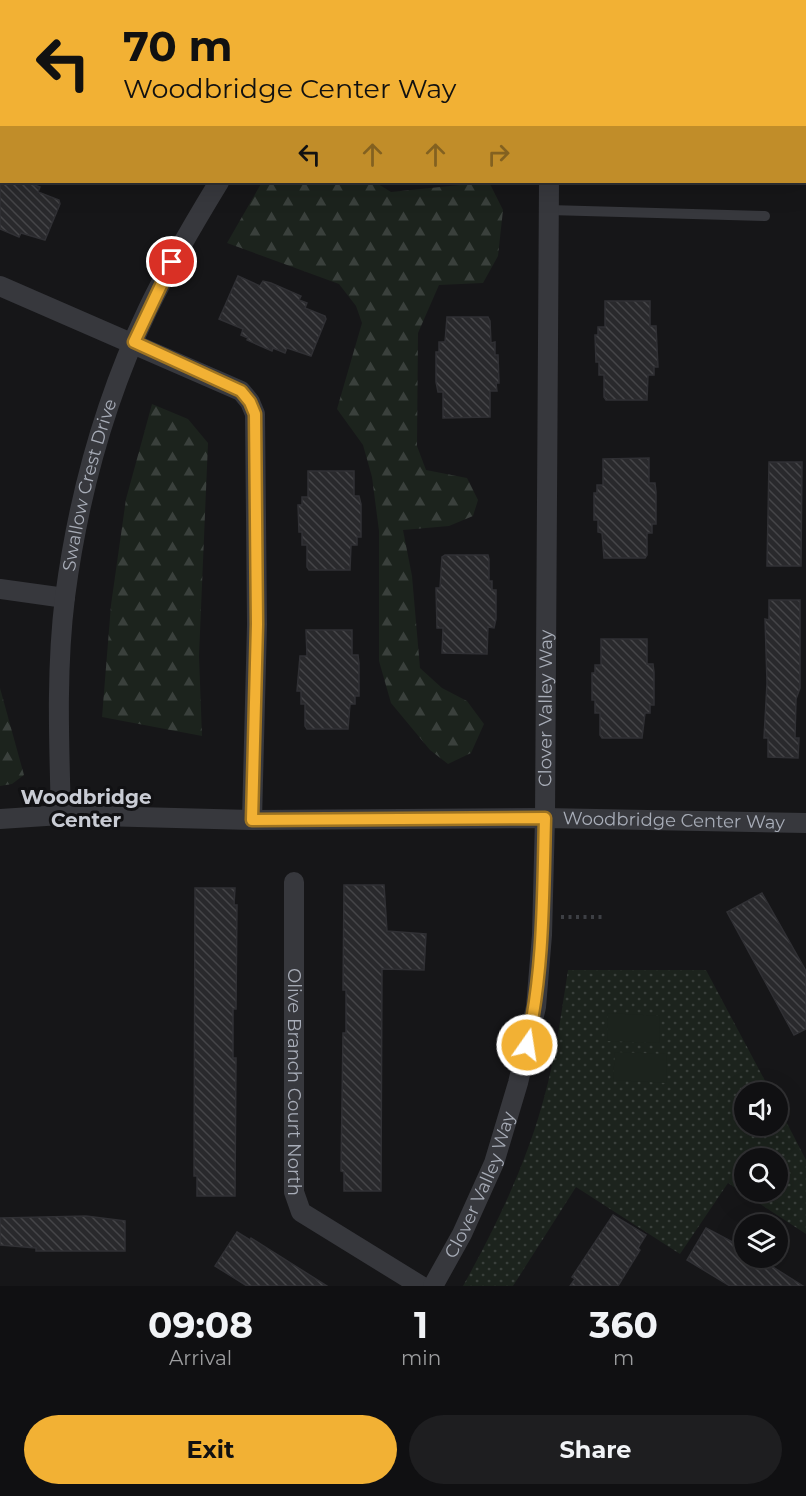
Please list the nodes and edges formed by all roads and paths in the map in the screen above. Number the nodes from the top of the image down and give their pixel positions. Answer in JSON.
{"nodes":[{"id":1,"x":218,"y":183,"type":"edge"},
{"id":2,"x":549,"y":183,"type":"edge"},
{"id":3,"x":549,"y":210,"type":"junction"},
{"id":4,"x":765,"y":216,"type":"dead end"},
{"id":5,"x":0,"y":286,"type":"edge"},
{"id":6,"x":134,"y":342,"type":"junction"},
{"id":7,"x":0,"y":589,"type":"edge"},
{"id":8,"x":65,"y":598,"type":"junction"},
{"id":9,"x":61,"y":815,"type":"junction"},
{"id":10,"x":545,"y":818,"type":"junction"},
{"id":11,"x":0,"y":819,"type":"edge"},
{"id":12,"x":252,"y":820,"type":"junction"},
{"id":13,"x":806,"y":824,"type":"edge"},
{"id":14,"x":294,"y":882,"type":"dead end"},
{"id":15,"x":560,"y":917,"type":"dead end"},
{"id":16,"x":605,"y":917,"type":"dead end"},
{"id":17,"x":421,"y":1286,"type":"edge"},
{"id":18,"x":433,"y":1286,"type":"edge"}],
"edges":[{"from":1,"to":6,"type":"street","name":"Swallow Crest Drive"},
{"from":2,"to":3,"type":"street","name":"Clover Valley Way"},
{"from":3,"to":4,"type":"lane"},
{"from":3,"to":10,"type":"street","name":"Clover Valley Way"},
{"from":5,"to":6,"type":"street"},
{"from":6,"to":8,"type":"street","name":"Swallow Crest Drive"},
{"from":6,"to":12,"type":"street"},
{"from":7,"to":8,"type":"street"},
{"from":8,"to":9,"type":"street","name":"Swallow Crest Drive"},
{"from":9,"to":11,"type":"street","name":"Woodbridge Center Way"},
{"from":9,"to":12,"type":"street","name":"Woodbridge Center Way"},
{"from":10,"to":12,"type":"street","name":"Woodbridge Center Way"},
{"from":10,"to":13,"type":"street","name":"Woodbridge Center Way"},
{"from":10,"to":18,"type":"street","name":"Clover Valley Way"},
{"from":14,"to":17,"type":"street","name":"Olive Branch Court North"},
{"from":15,"to":16,"type":"path"}]}
